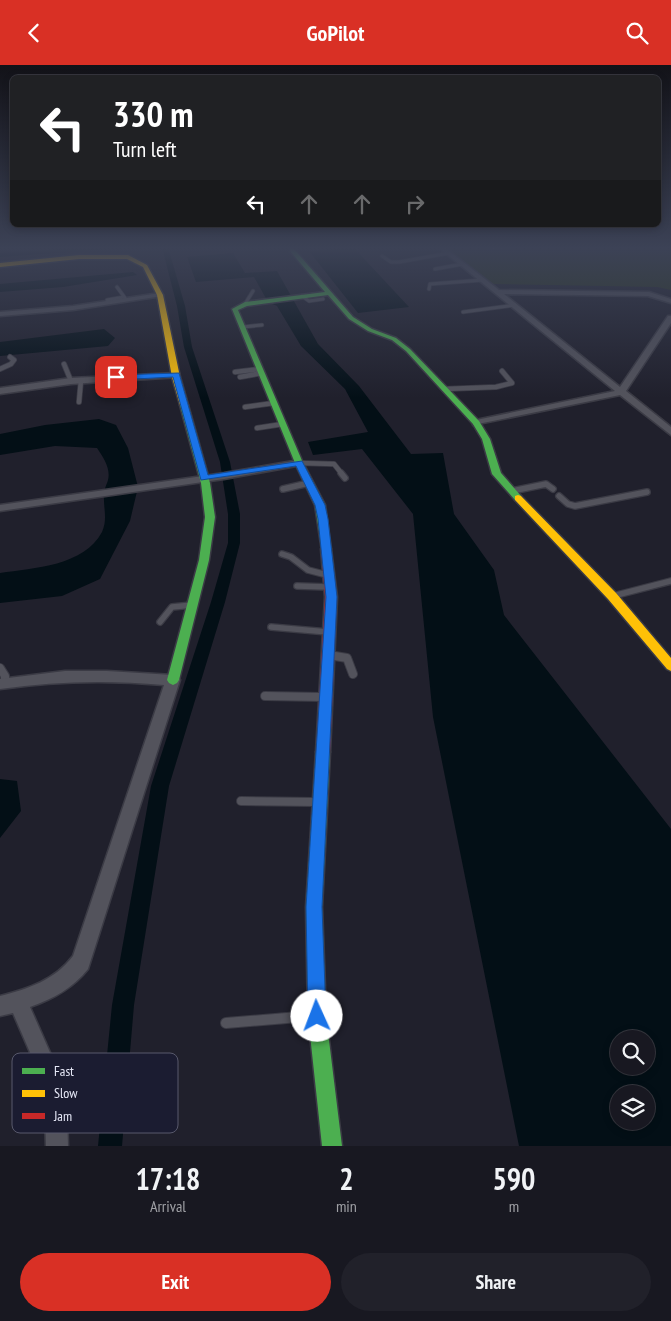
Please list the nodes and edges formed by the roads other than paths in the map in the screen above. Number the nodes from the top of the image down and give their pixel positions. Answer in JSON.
{"nodes":[{"id":1,"x":139,"y":297,"type":"edge"},
{"id":2,"x":160,"y":297,"type":"edge"},
{"id":3,"x":249,"y":297,"type":"edge"},
{"id":4,"x":294,"y":297,"type":"edge"},
{"id":5,"x":328,"y":297,"type":"edge"},
{"id":6,"x":505,"y":297,"type":"edge"},
{"id":7,"x":107,"y":299,"type":"dead end"},
{"id":8,"x":126,"y":299,"type":"junction"},
{"id":9,"x":245,"y":304,"type":"junction"},
{"id":10,"x":514,"y":305,"type":"junction"},
{"id":11,"x":463,"y":312,"type":"dead end"},
{"id":12,"x":0,"y":314,"type":"edge"},
{"id":13,"x":671,"y":318,"type":"edge"},
{"id":14,"x":262,"y":325,"type":"dead end"},
{"id":15,"x":243,"y":327,"type":"junction"},
{"id":16,"x":10,"y":357,"type":"dead end"},
{"id":17,"x":64,"y":364,"type":"dead end"},
{"id":18,"x":0,"y":369,"type":"edge"},
{"id":19,"x":261,"y":371,"type":"junction"},
{"id":20,"x":502,"y":371,"type":"dead end"},
{"id":21,"x":235,"y":372,"type":"dead end"},
{"id":22,"x":176,"y":375,"type":"junction"},
{"id":23,"x":240,"y":377,"type":"dead end"},
{"id":24,"x":76,"y":380,"type":"junction"},
{"id":25,"x":444,"y":389,"type":"junction"},
{"id":26,"x":0,"y":391,"type":"edge"},
{"id":27,"x":621,"y":392,"type":"junction"},
{"id":28,"x":79,"y":402,"type":"dead end"},
{"id":29,"x":274,"y":403,"type":"junction"},
{"id":30,"x":245,"y":407,"type":"dead end"},
{"id":31,"x":476,"y":423,"type":"junction"},
{"id":32,"x":283,"y":424,"type":"junction"},
{"id":33,"x":256,"y":428,"type":"dead end"},
{"id":34,"x":671,"y":432,"type":"edge"},
{"id":35,"x":299,"y":463,"type":"junction"},
{"id":36,"x":345,"y":478,"type":"dead end"},
{"id":37,"x":204,"y":479,"type":"junction"},
{"id":38,"x":309,"y":483,"type":"junction"},
{"id":39,"x":283,"y":489,"type":"dead end"},
{"id":40,"x":553,"y":489,"type":"dead end"},
{"id":41,"x":512,"y":491,"type":"junction"},
{"id":42,"x":647,"y":492,"type":"dead end"},
{"id":43,"x":559,"y":496,"type":"dead end"},
{"id":44,"x":0,"y":508,"type":"edge"},
{"id":45,"x":282,"y":553,"type":"dead end"},
{"id":46,"x":330,"y":581,"type":"junction"},
{"id":47,"x":671,"y":581,"type":"edge"},
{"id":48,"x":296,"y":586,"type":"dead end"},
{"id":49,"x":612,"y":596,"type":"junction"},
{"id":50,"x":194,"y":605,"type":"junction"},
{"id":51,"x":160,"y":622,"type":"dead end"},
{"id":52,"x":272,"y":627,"type":"dead end"},
{"id":53,"x":329,"y":632,"type":"junction"},
{"id":54,"x":328,"y":655,"type":"junction"},
{"id":55,"x":671,"y":667,"type":"edge"},
{"id":56,"x":352,"y":674,"type":"dead end"},
{"id":57,"x":2,"y":678,"type":"edge"},
{"id":58,"x":172,"y":680,"type":"junction"},
{"id":59,"x":265,"y":695,"type":"dead end"},
{"id":60,"x":326,"y":697,"type":"junction"},
{"id":61,"x":241,"y":801,"type":"dead end"},
{"id":62,"x":321,"y":802,"type":"junction"},
{"id":63,"x":9,"y":1004,"type":"edge"},
{"id":64,"x":317,"y":1016,"type":"junction"},
{"id":65,"x":226,"y":1023,"type":"dead end"},
{"id":66,"x":40,"y":1053,"type":"edge"},
{"id":67,"x":57,"y":1133,"type":"edge"},
{"id":68,"x":57,"y":1146,"type":"edge"},
{"id":69,"x":332,"y":1146,"type":"edge"}],
"edges":[{"from":1,"to":8,"type":"street"},
{"from":2,"to":22,"type":"street"},
{"from":3,"to":9,"type":"lane"},
{"from":4,"to":9,"type":"street"},
{"from":5,"to":25,"type":"street"},
{"from":6,"to":10,"type":"street"},
{"from":7,"to":8,"type":"lane"},
{"from":8,"to":12,"type":"street"},
{"from":9,"to":15,"type":"street"},
{"from":10,"to":11,"type":"lane"},
{"from":10,"to":27,"type":"street"},
{"from":13,"to":27,"type":"street"},
{"from":14,"to":15,"type":"lane"},
{"from":15,"to":19,"type":"street"},
{"from":16,"to":18,"type":"lane"},
{"from":17,"to":24,"type":"lane"},
{"from":19,"to":21,"type":"lane"},
{"from":19,"to":23,"type":"lane"},
{"from":19,"to":29,"type":"street"},
{"from":20,"to":25,"type":"lane"},
{"from":22,"to":24,"type":"street"},
{"from":22,"to":37,"type":"street"},
{"from":24,"to":26,"type":"street"},
{"from":24,"to":28,"type":"lane"},
{"from":25,"to":31,"type":"street"},
{"from":27,"to":31,"type":"street"},
{"from":27,"to":34,"type":"street"},
{"from":29,"to":30,"type":"lane"},
{"from":29,"to":32,"type":"street"},
{"from":31,"to":41,"type":"street"},
{"from":32,"to":33,"type":"lane"},
{"from":32,"to":35,"type":"street"},
{"from":35,"to":36,"type":"lane"},
{"from":35,"to":37,"type":"street"},
{"from":35,"to":38,"type":"street"},
{"from":37,"to":44,"type":"street"},
{"from":37,"to":50,"type":"street"},
{"from":38,"to":39,"type":"lane"},
{"from":38,"to":46,"type":"street"},
{"from":40,"to":41,"type":"lane"},
{"from":41,"to":49,"type":"street"},
{"from":42,"to":43,"type":"lane"},
{"from":45,"to":46,"type":"lane"},
{"from":46,"to":48,"type":"lane"},
{"from":46,"to":53,"type":"street"},
{"from":47,"to":49,"type":"lane"},
{"from":49,"to":55,"type":"street"},
{"from":50,"to":51,"type":"lane"},
{"from":50,"to":58,"type":"street"},
{"from":52,"to":53,"type":"lane"},
{"from":53,"to":54,"type":"street"},
{"from":54,"to":56,"type":"lane"},
{"from":54,"to":60,"type":"street"},
{"from":57,"to":58,"type":"street"},
{"from":58,"to":63,"type":"street"},
{"from":59,"to":60,"type":"lane"},
{"from":60,"to":62,"type":"street"},
{"from":61,"to":62,"type":"lane"},
{"from":62,"to":64,"type":"street"},
{"from":63,"to":66,"type":"street"},
{"from":64,"to":65,"type":"lane"},
{"from":64,"to":69,"type":"street"},
{"from":67,"to":68,"type":"street"}]}
